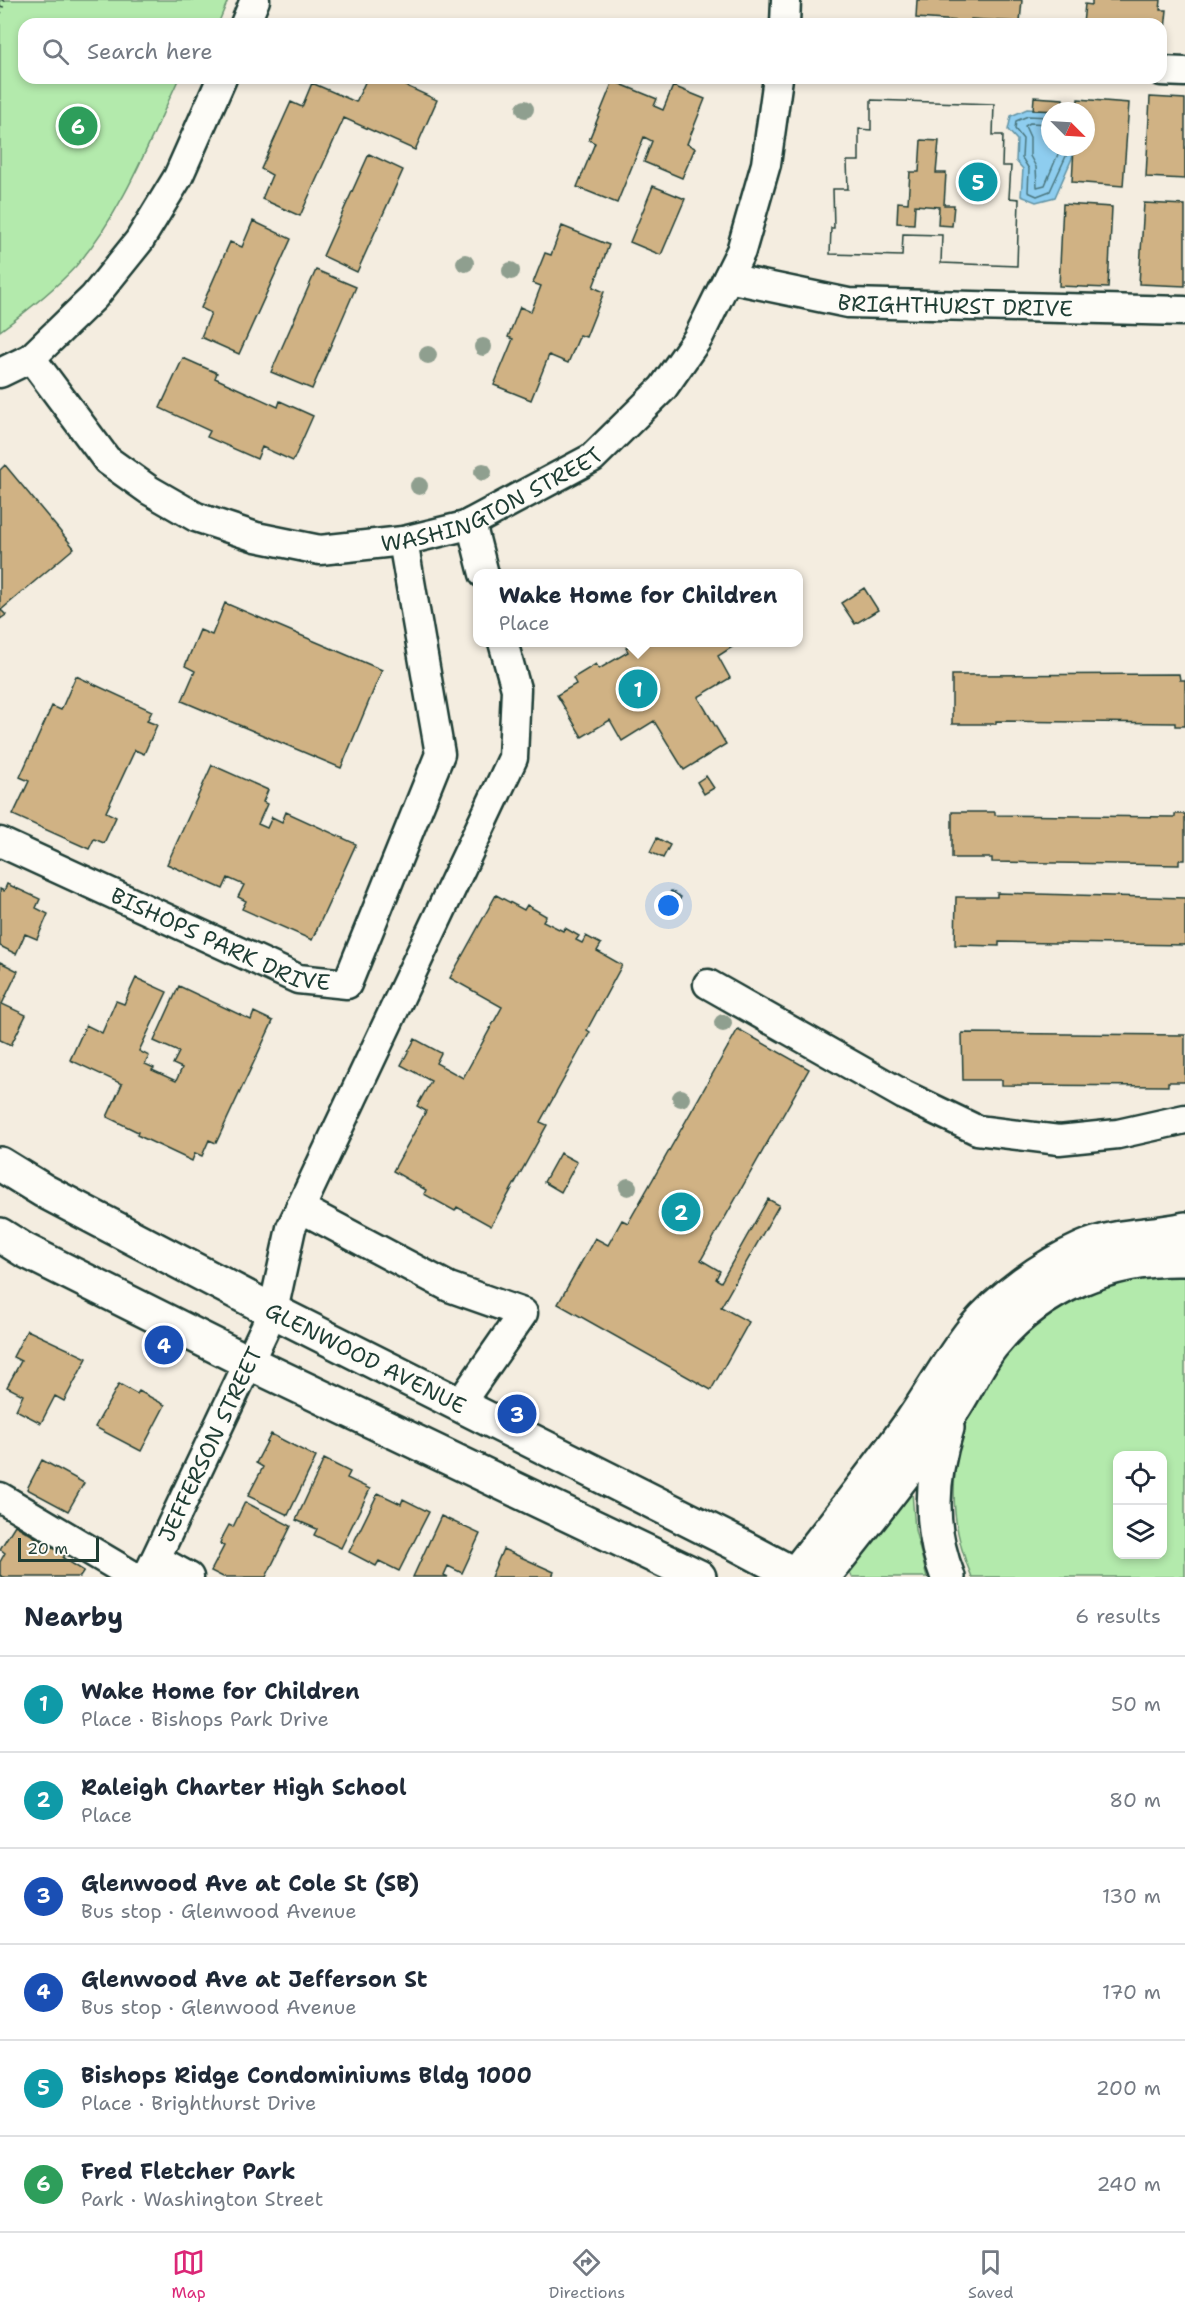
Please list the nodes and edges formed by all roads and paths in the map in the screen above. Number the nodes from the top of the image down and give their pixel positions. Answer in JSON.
{"nodes":[{"id":1,"x":3,"y":0,"type":"edge"},
{"id":2,"x":255,"y":0,"type":"edge"},
{"id":3,"x":786,"y":0,"type":"edge"},
{"id":4,"x":0,"y":13,"type":"edge"},
{"id":5,"x":248,"y":18,"type":"edge"},
{"id":6,"x":785,"y":18,"type":"edge"},
{"id":7,"x":1167,"y":71,"type":"edge"},
{"id":8,"x":1185,"y":72,"type":"edge"},
{"id":9,"x":219,"y":84,"type":"edge"},
{"id":10,"x":777,"y":84,"type":"edge"},
{"id":11,"x":728,"y":278,"type":"junction"},
{"id":12,"x":1185,"y":311,"type":"edge"},
{"id":13,"x":31,"y":358,"type":"junction"},
{"id":14,"x":0,"y":373,"type":"edge"},
{"id":15,"x":471,"y":523,"type":"junction"},
{"id":16,"x":403,"y":541,"type":"junction"},
{"id":17,"x":483,"y":569,"type":"edge"},
{"id":18,"x":504,"y":647,"type":"edge"},
{"id":19,"x":0,"y":842,"type":"edge"},
{"id":20,"x":708,"y":984,"type":"dead end"},
{"id":21,"x":1185,"y":1119,"type":"edge"},
{"id":22,"x":0,"y":1164,"type":"edge"},
{"id":23,"x":300,"y":1208,"type":"junction"},
{"id":24,"x":1185,"y":1229,"type":"edge"},
{"id":25,"x":0,"y":1235,"type":"edge"},
{"id":26,"x":1185,"y":1259,"type":"edge"},
{"id":27,"x":273,"y":1311,"type":"junction"},
{"id":28,"x":248,"y":1362,"type":"junction"},
{"id":29,"x":459,"y":1405,"type":"junction"},
{"id":30,"x":953,"y":1409,"type":"junction"},
{"id":31,"x":0,"y":1497,"type":"edge"},
{"id":32,"x":146,"y":1571,"type":"edge"},
{"id":33,"x":802,"y":1576,"type":"edge"},
{"id":34,"x":189,"y":1577,"type":"edge"},
{"id":35,"x":699,"y":1577,"type":"edge"},
{"id":36,"x":948,"y":1577,"type":"edge"}],
"edges":[{"from":1,"to":4,"type":"path"},
{"from":2,"to":5,"type":"street"},
{"from":3,"to":6,"type":"street"},
{"from":7,"to":8,"type":"street"},
{"from":9,"to":13,"type":"street"},
{"from":10,"to":11,"type":"street","name":"WASHINGTON STREET"},
{"from":11,"to":12,"type":"street","name":"BRIGHTHURST DRIVE"},
{"from":11,"to":15,"type":"street","name":"WASHINGTON STREET"},
{"from":13,"to":14,"type":"street"},
{"from":13,"to":16,"type":"street","name":"WASHINGTON STREET"},
{"from":15,"to":16,"type":"street","name":"WASHINGTON STREET"},
{"from":15,"to":17,"type":"street"},
{"from":16,"to":19,"type":"street","name":"BISHOPS PARK DRIVE"},
{"from":18,"to":23,"type":"street","name":"JEFFERSON STREET"},
{"from":20,"to":21,"type":"street"},
{"from":22,"to":27,"type":"main road","name":"GLENWOOD AVENUE"},
{"from":23,"to":27,"type":"street","name":"JEFFERSON STREET"},
{"from":23,"to":29,"type":"street"},
{"from":24,"to":33,"type":"main road"},
{"from":25,"to":28,"type":"main road"},
{"from":26,"to":30,"type":"main road"},
{"from":27,"to":28,"type":"street","name":"JEFFERSON STREET"},
{"from":27,"to":29,"type":"main road","name":"GLENWOOD AVENUE"},
{"from":28,"to":32,"type":"street","name":"JEFFERSON STREET"},
{"from":28,"to":35,"type":"main road"},
{"from":29,"to":33,"type":"main road","name":"GLENWOOD AVENUE"},
{"from":30,"to":33,"type":"main road"},
{"from":30,"to":36,"type":"main road"},
{"from":31,"to":32,"type":"street"},
{"from":32,"to":34,"type":"street"}]}
